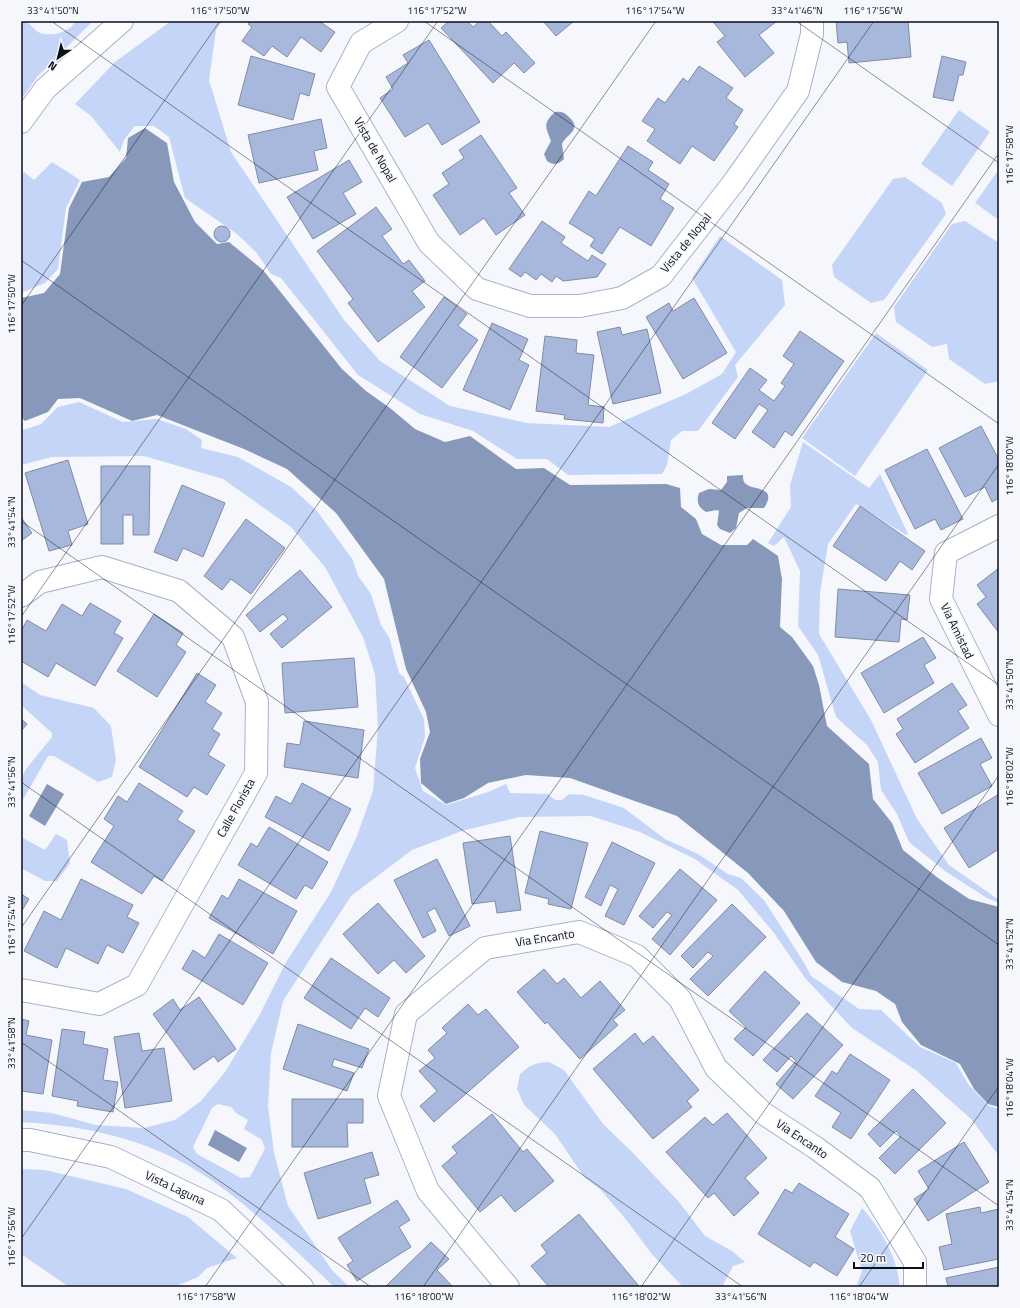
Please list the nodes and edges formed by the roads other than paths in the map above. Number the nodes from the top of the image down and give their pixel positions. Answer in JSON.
{"nodes":[{"id":1,"x":122,"y":21,"type":"edge"},
{"id":2,"x":397,"y":21,"type":"edge"},
{"id":3,"x":812,"y":21,"type":"edge"},
{"id":4,"x":21,"y":122,"type":"edge"},
{"id":5,"x":999,"y":526,"type":"edge"},
{"id":6,"x":21,"y":596,"type":"edge"},
{"id":7,"x":999,"y":715,"type":"edge"},
{"id":8,"x":21,"y":990,"type":"edge"},
{"id":9,"x":21,"y":1140,"type":"edge"},
{"id":10,"x":505,"y":1286,"type":"edge"},
{"id":11,"x":302,"y":1287,"type":"edge"},
{"id":12,"x":915,"y":1287,"type":"edge"}],
"edges":[{"from":1,"to":4,"type":"street"},
{"from":2,"to":3,"type":"street","name":"Vista de Nopal"},
{"from":5,"to":7,"type":"street","name":"Via Amistad"},
{"from":6,"to":8,"type":"street","name":"Calle Florista"},
{"from":9,"to":11,"type":"street","name":"Vista Laguna"},
{"from":10,"to":12,"type":"street","name":"Via Encanto"}]}
